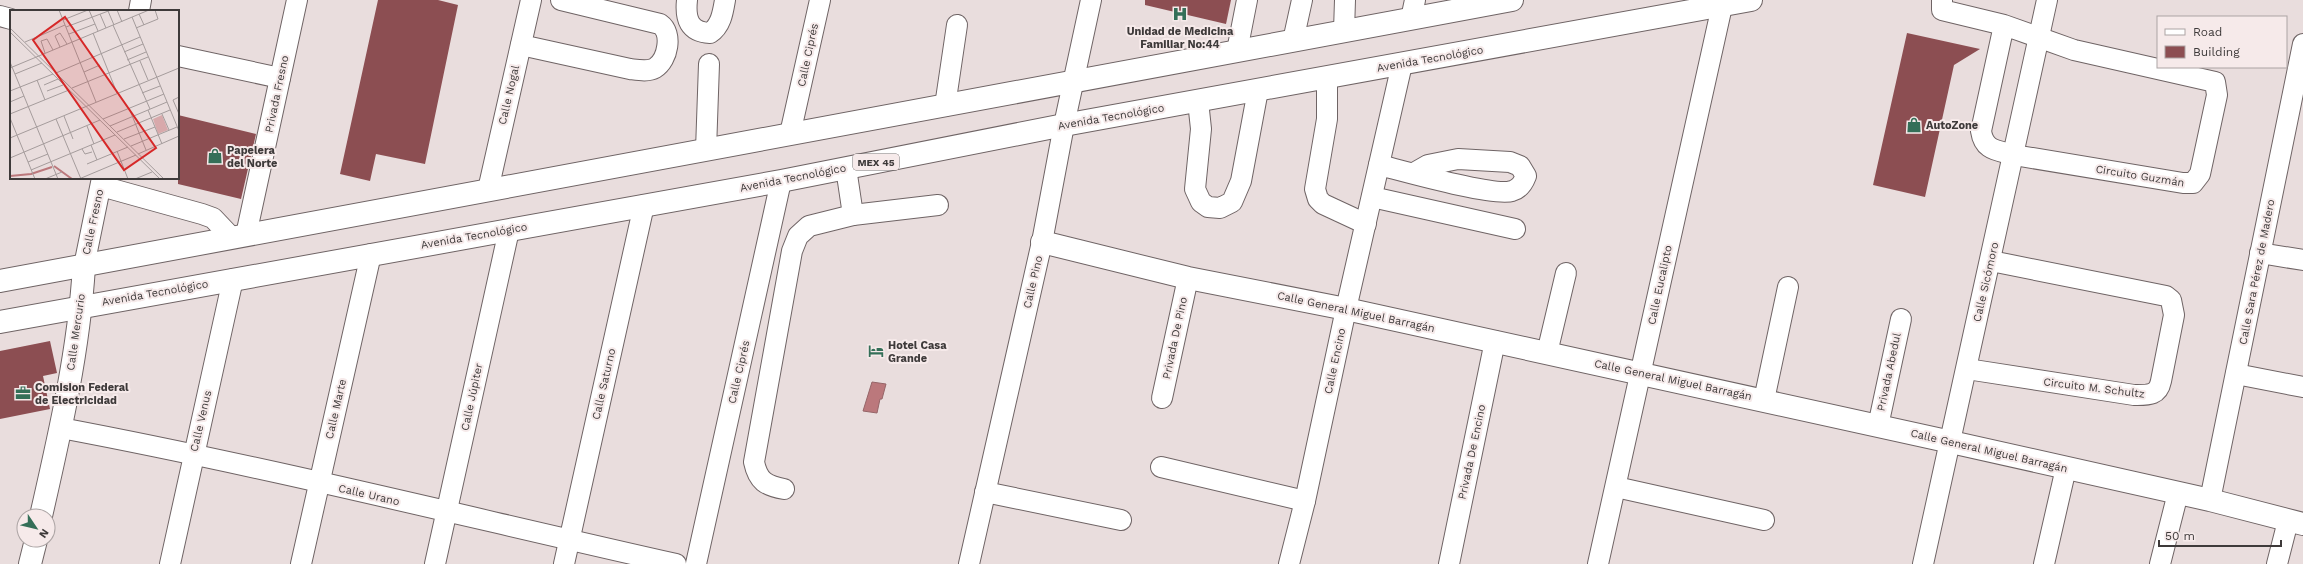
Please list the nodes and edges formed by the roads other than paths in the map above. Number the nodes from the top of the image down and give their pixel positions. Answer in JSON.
{"nodes":[{"id":1,"x":141,"y":0,"type":"edge"},
{"id":2,"x":297,"y":0,"type":"edge"},
{"id":3,"x":531,"y":0,"type":"edge"},
{"id":4,"x":561,"y":0,"type":"edge"},
{"id":5,"x":687,"y":0,"type":"edge"},
{"id":6,"x":725,"y":0,"type":"edge"},
{"id":7,"x":820,"y":0,"type":"edge"},
{"id":8,"x":1092,"y":0,"type":"edge"},
{"id":9,"x":1247,"y":0,"type":"edge"},
{"id":10,"x":1302,"y":0,"type":"edge"},
{"id":11,"x":1345,"y":0,"type":"edge"},
{"id":12,"x":1512,"y":0,"type":"edge"},
{"id":13,"x":1751,"y":0,"type":"edge"},
{"id":14,"x":1942,"y":0,"type":"edge"},
{"id":15,"x":2047,"y":0,"type":"edge"},
{"id":16,"x":1722,"y":6,"type":"junction"},
{"id":17,"x":1413,"y":9,"type":"edge"},
{"id":18,"x":139,"y":10,"type":"edge"},
{"id":19,"x":0,"y":16,"type":"edge"},
{"id":20,"x":10,"y":19,"type":"edge"},
{"id":21,"x":957,"y":25,"type":"dead end"},
{"id":22,"x":2004,"y":25,"type":"junction"},
{"id":23,"x":1344,"y":31,"type":"junction"},
{"id":24,"x":2038,"y":37,"type":"junction"},
{"id":25,"x":1293,"y":41,"type":"junction"},
{"id":26,"x":521,"y":44,"type":"junction"},
{"id":27,"x":2303,"y":44,"type":"edge"},
{"id":28,"x":1237,"y":51,"type":"junction"},
{"id":29,"x":179,"y":56,"type":"edge"},
{"id":30,"x":709,"y":64,"type":"dead end"},
{"id":31,"x":1402,"y":64,"type":"junction"},
{"id":32,"x":1327,"y":77,"type":"junction"},
{"id":33,"x":280,"y":78,"type":"junction"},
{"id":34,"x":1074,"y":82,"type":"junction"},
{"id":35,"x":1258,"y":90,"type":"junction"},
{"id":36,"x":1198,"y":101,"type":"junction"},
{"id":37,"x":946,"y":106,"type":"junction"},
{"id":38,"x":1064,"y":125,"type":"junction"},
{"id":39,"x":2294,"y":131,"type":"edge"},
{"id":40,"x":790,"y":134,"type":"junction"},
{"id":41,"x":706,"y":150,"type":"junction"},
{"id":42,"x":2014,"y":155,"type":"junction"},
{"id":43,"x":1379,"y":165,"type":"junction"},
{"id":44,"x":846,"y":168,"type":"junction"},
{"id":45,"x":1414,"y":173,"type":"dead end"},
{"id":46,"x":781,"y":181,"type":"junction"},
{"id":47,"x":102,"y":182,"type":"edge"},
{"id":48,"x":488,"y":190,"type":"junction"},
{"id":49,"x":1372,"y":197,"type":"junction"},
{"id":50,"x":644,"y":205,"type":"junction"},
{"id":51,"x":938,"y":205,"type":"dead end"},
{"id":52,"x":853,"y":215,"type":"junction"},
{"id":53,"x":1366,"y":224,"type":"junction"},
{"id":54,"x":1515,"y":229,"type":"dead end"},
{"id":55,"x":509,"y":230,"type":"junction"},
{"id":56,"x":239,"y":237,"type":"junction"},
{"id":57,"x":1042,"y":242,"type":"junction"},
{"id":58,"x":2260,"y":253,"type":"junction"},
{"id":59,"x":371,"y":254,"type":"junction"},
{"id":60,"x":2303,"y":260,"type":"edge"},
{"id":61,"x":1991,"y":261,"type":"junction"},
{"id":62,"x":84,"y":266,"type":"junction"},
{"id":63,"x":1566,"y":273,"type":"dead end"},
{"id":64,"x":1188,"y":278,"type":"junction"},
{"id":65,"x":233,"y":279,"type":"junction"},
{"id":66,"x":0,"y":281,"type":"edge"},
{"id":67,"x":1788,"y":287,"type":"dead end"},
{"id":68,"x":81,"y":307,"type":"junction"},
{"id":69,"x":1346,"y":309,"type":"junction"},
{"id":70,"x":1900,"y":319,"type":"dead end"},
{"id":71,"x":0,"y":322,"type":"edge"},
{"id":72,"x":1495,"y":341,"type":"junction"},
{"id":73,"x":1547,"y":354,"type":"junction"},
{"id":74,"x":1967,"y":369,"type":"junction"},
{"id":75,"x":1641,"y":373,"type":"junction"},
{"id":76,"x":2236,"y":374,"type":"junction"},
{"id":77,"x":2303,"y":387,"type":"edge"},
{"id":78,"x":1162,"y":398,"type":"dead end"},
{"id":79,"x":1764,"y":400,"type":"junction"},
{"id":80,"x":1878,"y":426,"type":"junction"},
{"id":81,"x":61,"y":428,"type":"junction"},
{"id":82,"x":1951,"y":442,"type":"junction"},
{"id":83,"x":194,"y":453,"type":"junction"},
{"id":84,"x":1161,"y":467,"type":"dead end"},
{"id":85,"x":2066,"y":468,"type":"junction"},
{"id":86,"x":320,"y":483,"type":"junction"},
{"id":87,"x":1616,"y":487,"type":"junction"},
{"id":88,"x":784,"y":489,"type":"dead end"},
{"id":89,"x":985,"y":492,"type":"junction"},
{"id":90,"x":2178,"y":493,"type":"junction"},
{"id":91,"x":2210,"y":500,"type":"junction"},
{"id":92,"x":1305,"y":501,"type":"junction"},
{"id":93,"x":43,"y":508,"type":"edge"},
{"id":94,"x":446,"y":513,"type":"junction"},
{"id":95,"x":1120,"y":520,"type":"dead end"},
{"id":96,"x":1764,"y":520,"type":"dead end"},
{"id":97,"x":2296,"y":522,"type":"edge"},
{"id":98,"x":569,"y":540,"type":"junction"},
{"id":99,"x":34,"y":548,"type":"edge"},
{"id":100,"x":30,"y":564,"type":"edge"},
{"id":101,"x":170,"y":564,"type":"edge"},
{"id":102,"x":301,"y":564,"type":"edge"},
{"id":103,"x":435,"y":564,"type":"edge"},
{"id":104,"x":564,"y":564,"type":"edge"},
{"id":105,"x":676,"y":564,"type":"edge"},
{"id":106,"x":696,"y":564,"type":"edge"},
{"id":107,"x":971,"y":564,"type":"edge"},
{"id":108,"x":1289,"y":564,"type":"edge"},
{"id":109,"x":1449,"y":564,"type":"edge"},
{"id":110,"x":1598,"y":564,"type":"edge"},
{"id":111,"x":1923,"y":564,"type":"edge"},
{"id":112,"x":2044,"y":564,"type":"edge"},
{"id":113,"x":2160,"y":564,"type":"edge"},
{"id":114,"x":2277,"y":564,"type":"edge"}],
"edges":[{"from":1,"to":18,"type":"street"},
{"from":2,"to":33,"type":"street","name":"Privada Fresno"},
{"from":3,"to":26,"type":"street","name":"Calle Nogal"},
{"from":4,"to":26,"type":"street"},
{"from":5,"to":6,"type":"street"},
{"from":7,"to":40,"type":"street","name":"Calle Ciprés"},
{"from":8,"to":34,"type":"street","name":"Calle Pino"},
{"from":9,"to":28,"type":"street"},
{"from":10,"to":25,"type":"street"},
{"from":11,"to":23,"type":"street"},
{"from":12,"to":17,"type":"main road"},
{"from":13,"to":16,"type":"main road","name":"Avenida Tecnológico","number":"MEX 45"},
{"from":14,"to":22,"type":"street"},
{"from":15,"to":24,"type":"street","name":"Calle Sicómoro"},
{"from":16,"to":31,"type":"main road","name":"Avenida Tecnológico","number":"MEX 45"},
{"from":16,"to":75,"type":"street","name":"Calle Eucalipto"},
{"from":17,"to":23,"type":"main road"},
{"from":19,"to":20,"type":"street"},
{"from":21,"to":37,"type":"street"},
{"from":22,"to":24,"type":"street"},
{"from":22,"to":42,"type":"street"},
{"from":23,"to":25,"type":"main road"},
{"from":24,"to":42,"type":"street","name":"Calle Sicómoro"},
{"from":24,"to":42,"type":"street","name":"Circuito Guzmán"},
{"from":25,"to":28,"type":"main road"},
{"from":26,"to":48,"type":"street","name":"Calle Nogal"},
{"from":27,"to":39,"type":"street","name":"Calle Sara Pérez de Madero"},
{"from":28,"to":34,"type":"main road"},
{"from":29,"to":33,"type":"street"},
{"from":30,"to":41,"type":"street"},
{"from":31,"to":32,"type":"main road","name":"Avenida Tecnológico","number":"MEX 45"},
{"from":31,"to":43,"type":"street","name":"Calle Encino"},
{"from":32,"to":35,"type":"main road","name":"Avenida Tecnológico","number":"MEX 45"},
{"from":32,"to":53,"type":"street"},
{"from":33,"to":56,"type":"street","name":"Privada Fresno"},
{"from":34,"to":37,"type":"main road"},
{"from":34,"to":38,"type":"street","name":"Calle Pino"},
{"from":35,"to":36,"type":"main road","name":"Avenida Tecnológico","number":"MEX 45"},
{"from":35,"to":36,"type":"street"},
{"from":36,"to":38,"type":"main road","name":"Avenida Tecnológico","number":"MEX 45"},
{"from":37,"to":40,"type":"main road"},
{"from":38,"to":44,"type":"main road","name":"Avenida Tecnológico","number":"MEX 45"},
{"from":38,"to":57,"type":"street","name":"Calle Pino"},
{"from":39,"to":58,"type":"street","name":"Calle Sara Pérez de Madero"},
{"from":40,"to":41,"type":"main road"},
{"from":41,"to":48,"type":"main road"},
{"from":42,"to":61,"type":"street","name":"Calle Sicómoro"},
{"from":43,"to":45,"type":"street"},
{"from":43,"to":49,"type":"street","name":"Calle Encino"},
{"from":44,"to":46,"type":"main road","name":"Avenida Tecnológico","number":"MEX 45"},
{"from":44,"to":52,"type":"street"},
{"from":46,"to":50,"type":"main road","name":"Avenida Tecnológico","number":"MEX 45"},
{"from":46,"to":106,"type":"street","name":"Calle Ciprés"},
{"from":47,"to":56,"type":"street"},
{"from":47,"to":62,"type":"street","name":"Calle Fresno"},
{"from":48,"to":56,"type":"main road"},
{"from":49,"to":53,"type":"street","name":"Calle Encino"},
{"from":49,"to":54,"type":"street"},
{"from":50,"to":55,"type":"main road","name":"Avenida Tecnológico","number":"MEX 45"},
{"from":50,"to":98,"type":"street","name":"Calle Saturno"},
{"from":51,"to":52,"type":"street"},
{"from":52,"to":88,"type":"street"},
{"from":53,"to":69,"type":"street","name":"Calle Encino"},
{"from":55,"to":59,"type":"main road","name":"Avenida Tecnológico","number":"MEX 45"},
{"from":55,"to":94,"type":"street","name":"Calle Júpiter"},
{"from":56,"to":62,"type":"main road"},
{"from":57,"to":64,"type":"main road","name":"Calle General Miguel Barragán"},
{"from":57,"to":89,"type":"street","name":"Calle Pino"},
{"from":58,"to":60,"type":"street"},
{"from":58,"to":76,"type":"street","name":"Calle Sara Pérez de Madero"},
{"from":59,"to":65,"type":"main road","name":"Avenida Tecnológico","number":"MEX 45"},
{"from":59,"to":86,"type":"street","name":"Calle Marte"},
{"from":61,"to":74,"type":"street","name":"Calle Sicómoro"},
{"from":61,"to":74,"type":"street","name":"Circuito M. Schultz"},
{"from":62,"to":66,"type":"main road"},
{"from":62,"to":68,"type":"main road","name":"Calle Mercurio"},
{"from":63,"to":73,"type":"street"},
{"from":64,"to":69,"type":"main road","name":"Calle General Miguel Barragán"},
{"from":64,"to":78,"type":"street","name":"Privada De Pino"},
{"from":65,"to":68,"type":"main road","name":"Avenida Tecnológico","number":"MEX 45"},
{"from":65,"to":83,"type":"street","name":"Calle Venus"},
{"from":67,"to":79,"type":"street"},
{"from":68,"to":71,"type":"main road","name":"Avenida Tecnológico","number":"MEX 45"},
{"from":68,"to":81,"type":"main road","name":"Calle Mercurio"},
{"from":69,"to":72,"type":"main road","name":"Calle General Miguel Barragán"},
{"from":69,"to":92,"type":"street","name":"Calle Encino"},
{"from":70,"to":80,"type":"street","name":"Privada Abedul"},
{"from":72,"to":73,"type":"main road","name":"Calle General Miguel Barragán"},
{"from":72,"to":109,"type":"street","name":"Privada De Encino"},
{"from":73,"to":75,"type":"main road","name":"Calle General Miguel Barragán"},
{"from":74,"to":82,"type":"street","name":"Calle Sicómoro"},
{"from":75,"to":79,"type":"main road","name":"Calle General Miguel Barragán"},
{"from":75,"to":87,"type":"street","name":"Calle Eucalipto"},
{"from":76,"to":77,"type":"street"},
{"from":76,"to":91,"type":"street","name":"Calle Sara Pérez de Madero"},
{"from":79,"to":80,"type":"main road","name":"Calle General Miguel Barragán"},
{"from":80,"to":82,"type":"main road","name":"Calle General Miguel Barragán"},
{"from":81,"to":83,"type":"street","name":"Calle Urano"},
{"from":81,"to":93,"type":"main road","name":"Calle Mercurio"},
{"from":82,"to":85,"type":"main road","name":"Calle General Miguel Barragán"},
{"from":82,"to":111,"type":"street","name":"Calle Sicómoro"},
{"from":83,"to":86,"type":"street","name":"Calle Urano"},
{"from":83,"to":101,"type":"street","name":"Calle Venus"},
{"from":84,"to":92,"type":"street"},
{"from":85,"to":90,"type":"main road","name":"Calle General Miguel Barragán"},
{"from":85,"to":112,"type":"street"},
{"from":86,"to":94,"type":"street","name":"Calle Urano"},
{"from":86,"to":102,"type":"street","name":"Calle Marte"},
{"from":87,"to":96,"type":"street"},
{"from":87,"to":110,"type":"street","name":"Calle Eucalipto"},
{"from":89,"to":95,"type":"street"},
{"from":89,"to":107,"type":"street","name":"Calle Pino"},
{"from":90,"to":91,"type":"main road","name":"Calle General Miguel Barragán"},
{"from":90,"to":113,"type":"street"},
{"from":91,"to":97,"type":"main road","name":"Calle General Miguel Barragán"},
{"from":92,"to":108,"type":"street","name":"Calle Encino"},
{"from":94,"to":98,"type":"street","name":"Calle Urano"},
{"from":94,"to":103,"type":"street","name":"Calle Júpiter"},
{"from":97,"to":114,"type":"street"},
{"from":98,"to":104,"type":"street","name":"Calle Saturno"},
{"from":98,"to":105,"type":"street","name":"Calle Urano"},
{"from":99,"to":100,"type":"main road"}]}
